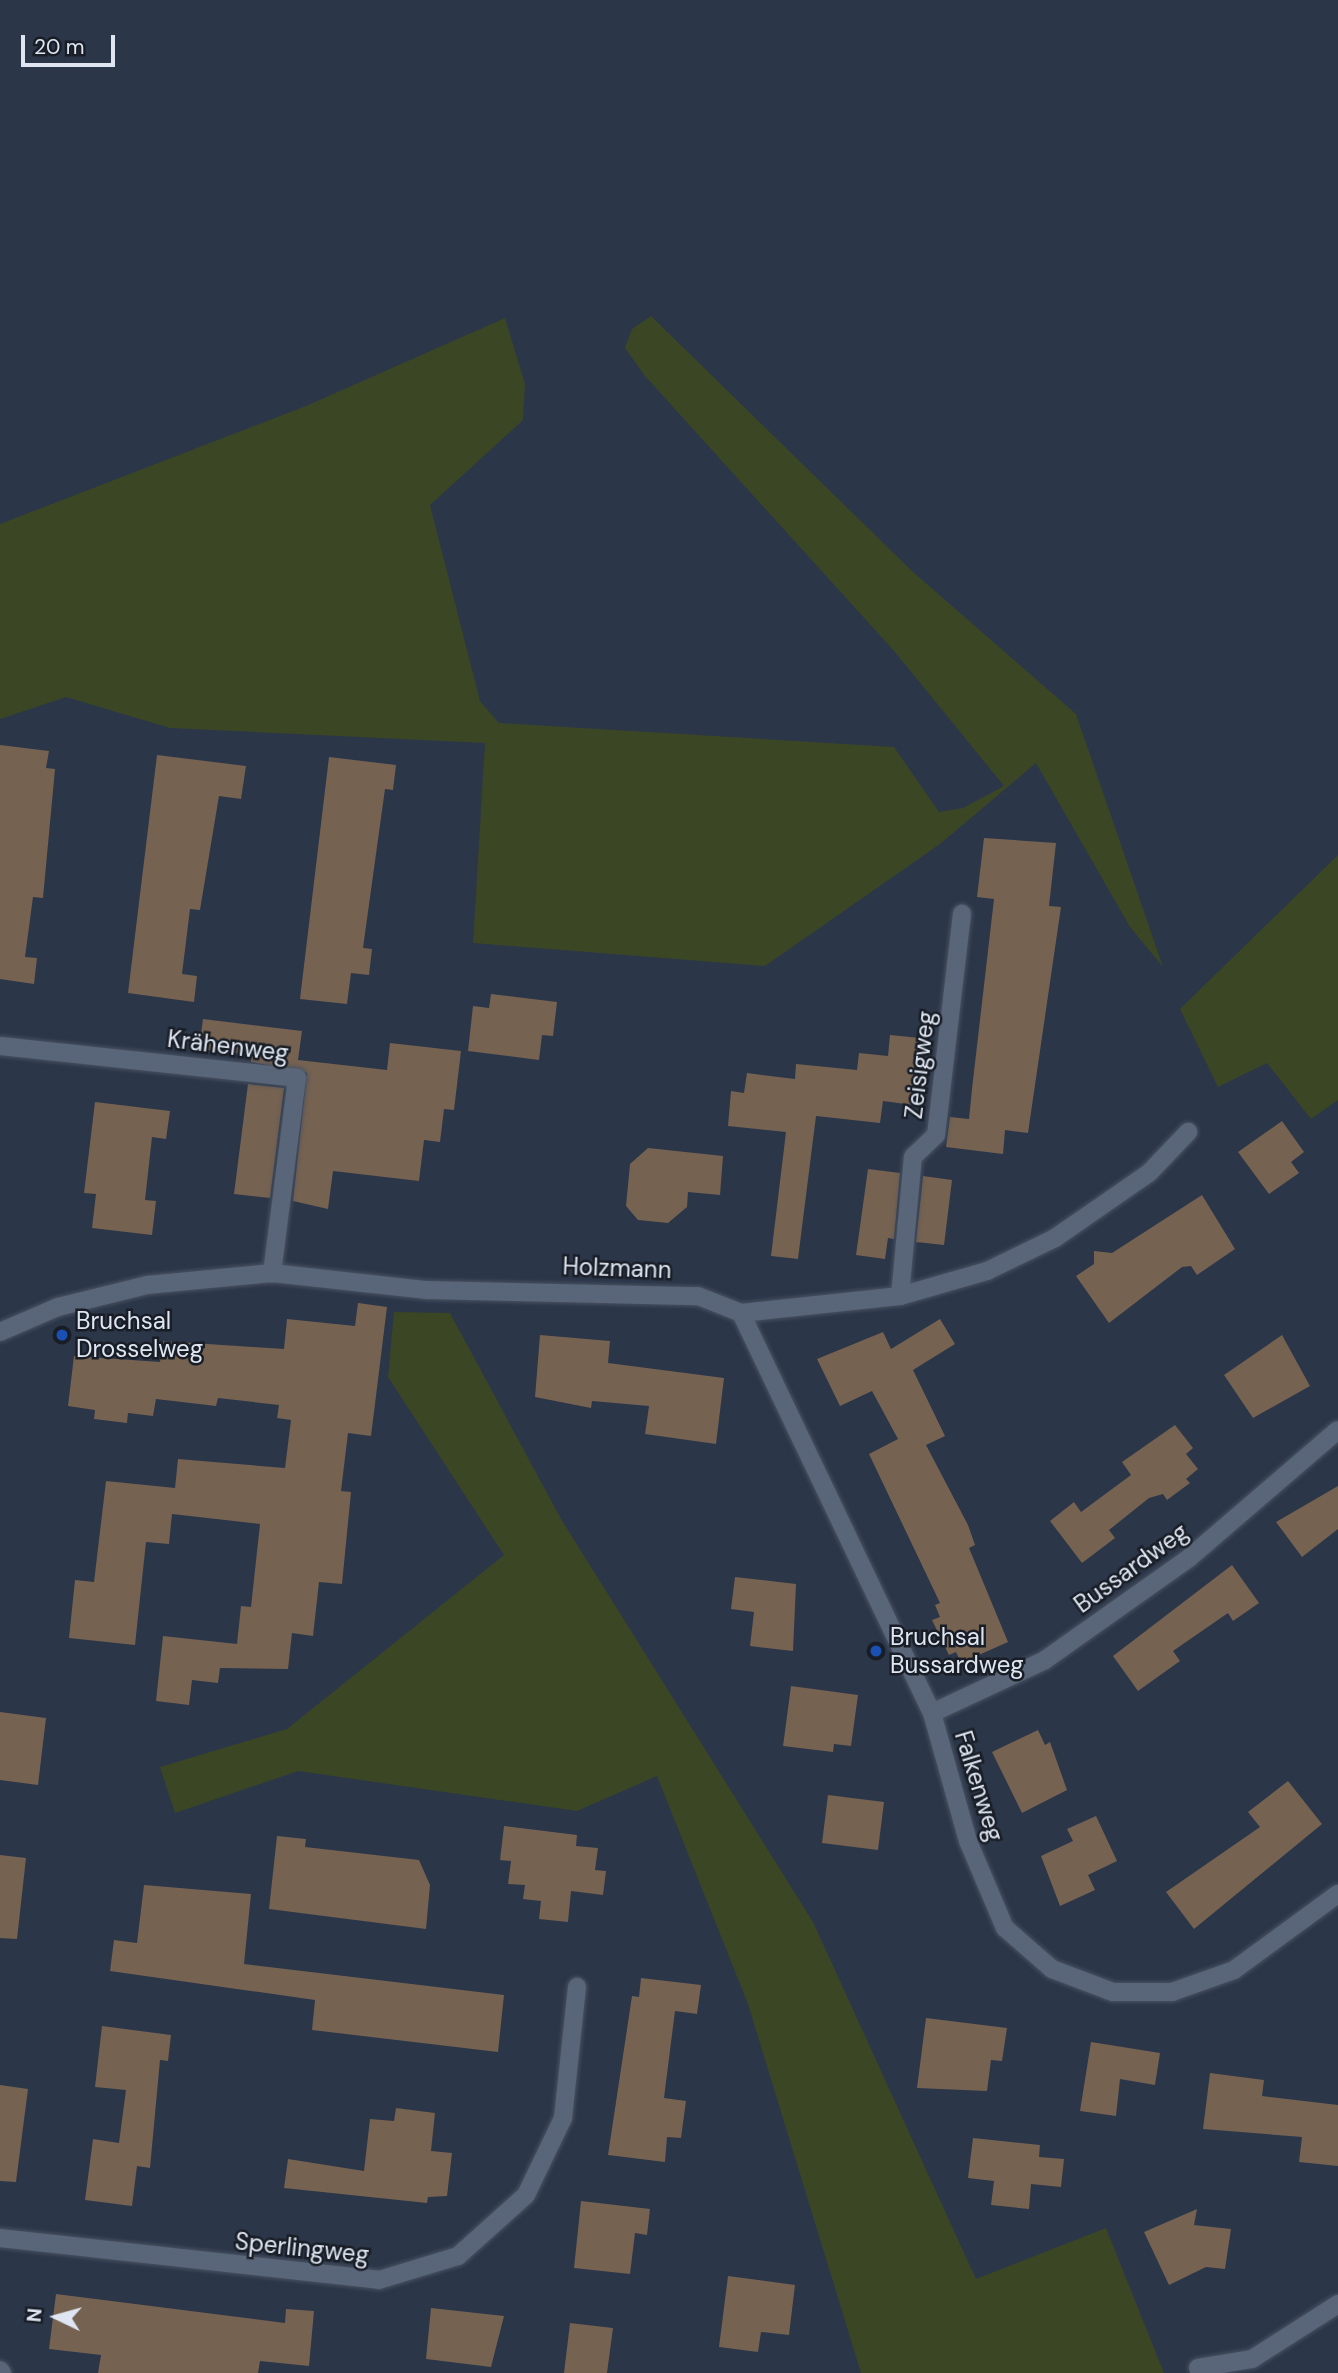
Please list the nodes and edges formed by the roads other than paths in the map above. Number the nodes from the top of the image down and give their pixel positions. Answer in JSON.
{"nodes":[{"id":1,"x":962,"y":914,"type":"dead end"},
{"id":2,"x":0,"y":1046,"type":"edge"},
{"id":3,"x":1188,"y":1132,"type":"dead end"},
{"id":4,"x":272,"y":1273,"type":"junction"},
{"id":5,"x":900,"y":1296,"type":"junction"},
{"id":6,"x":741,"y":1313,"type":"junction"},
{"id":7,"x":0,"y":1332,"type":"edge"},
{"id":8,"x":1338,"y":1430,"type":"edge"},
{"id":9,"x":932,"y":1713,"type":"junction"},
{"id":10,"x":1338,"y":1894,"type":"edge"},
{"id":11,"x":577,"y":1987,"type":"dead end"},
{"id":12,"x":0,"y":2238,"type":"edge"},
{"id":13,"x":1338,"y":2304,"type":"edge"},
{"id":14,"x":1198,"y":2368,"type":"dead end"}],
"edges":[{"from":1,"to":5,"type":"street","name":"Zeisigweg"},
{"from":2,"to":4,"type":"street","name":"Krähenweg"},
{"from":3,"to":5,"type":"street","name":"Holzmann"},
{"from":4,"to":6,"type":"street","name":"Holzmann"},
{"from":4,"to":7,"type":"street","name":"Holzmann"},
{"from":5,"to":6,"type":"street","name":"Holzmann"},
{"from":6,"to":9,"type":"street","name":"Falkenweg"},
{"from":8,"to":9,"type":"street","name":"Bussardweg"},
{"from":9,"to":10,"type":"street","name":"Falkenweg"},
{"from":11,"to":12,"type":"street","name":"Sperlingweg"},
{"from":13,"to":14,"type":"street"}]}
